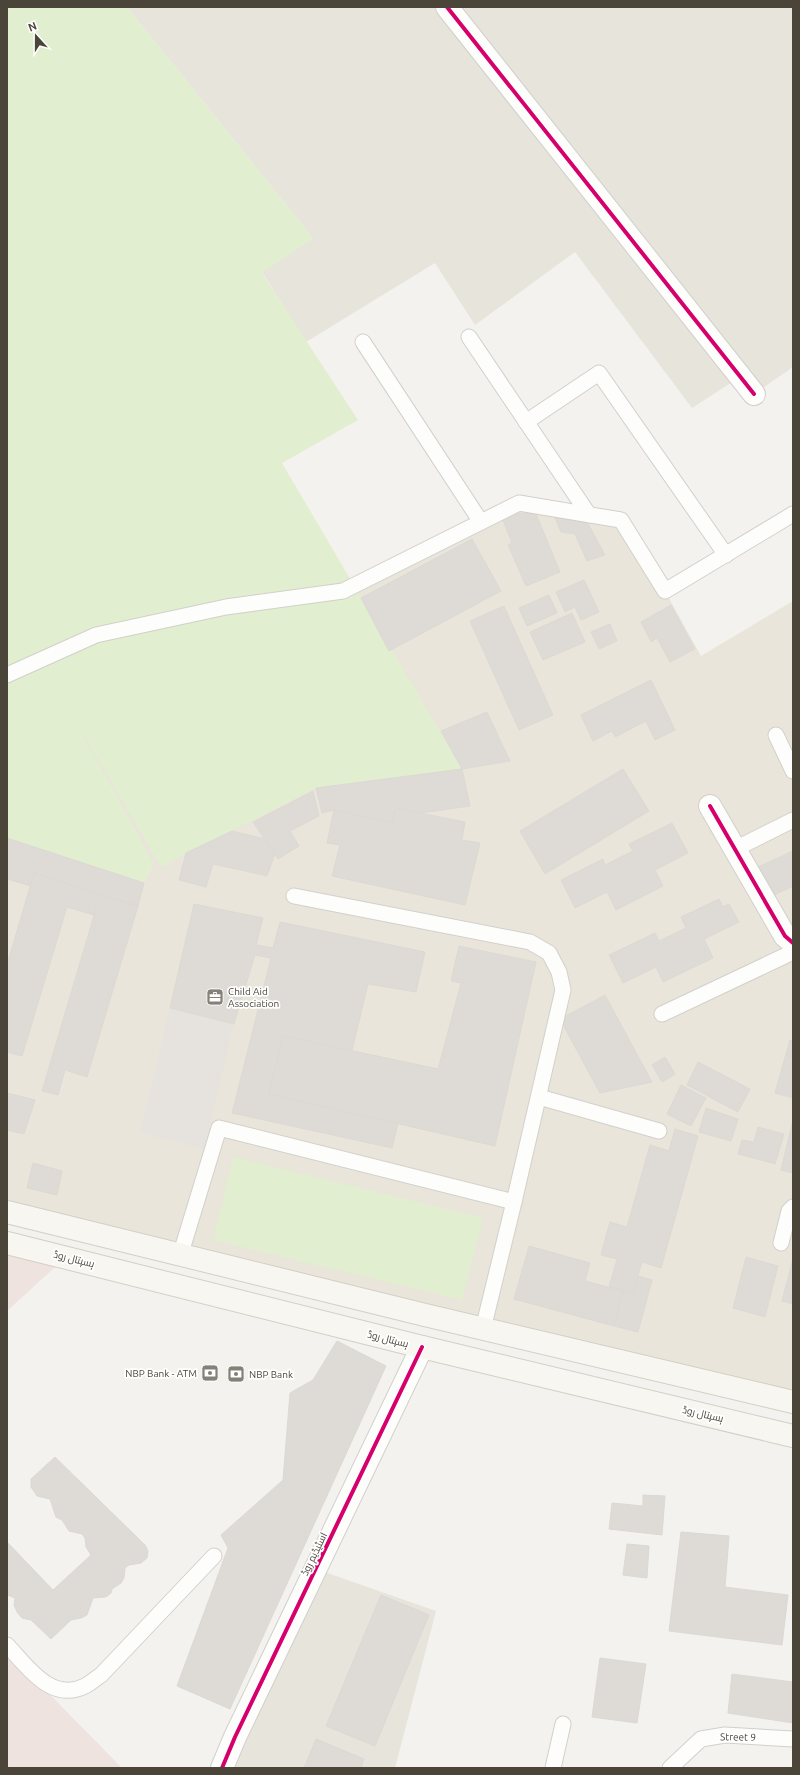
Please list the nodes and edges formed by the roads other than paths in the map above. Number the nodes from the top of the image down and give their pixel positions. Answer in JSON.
{"nodes":[{"id":1,"x":447,"y":7,"type":"edge"},
{"id":2,"x":469,"y":337,"type":"dead end"},
{"id":3,"x":363,"y":342,"type":"dead end"},
{"id":4,"x":754,"y":394,"type":"dead end"},
{"id":5,"x":526,"y":422,"type":"junction"},
{"id":6,"x":793,"y":514,"type":"edge"},
{"id":7,"x":589,"y":515,"type":"junction"},
{"id":8,"x":481,"y":522,"type":"junction"},
{"id":9,"x":726,"y":555,"type":"junction"},
{"id":10,"x":7,"y":675,"type":"edge"},
{"id":11,"x":776,"y":735,"type":"dead end"},
{"id":12,"x":793,"y":770,"type":"edge"},
{"id":13,"x":710,"y":806,"type":"dead end"},
{"id":14,"x":793,"y":820,"type":"edge"},
{"id":15,"x":735,"y":849,"type":"junction"},
{"id":16,"x":294,"y":896,"type":"dead end"},
{"id":17,"x":793,"y":943,"type":"edge"},
{"id":18,"x":793,"y":952,"type":"edge"},
{"id":19,"x":662,"y":1014,"type":"dead end"},
{"id":20,"x":539,"y":1097,"type":"junction"},
{"id":21,"x":660,"y":1131,"type":"dead end"},
{"id":22,"x":514,"y":1202,"type":"junction"},
{"id":23,"x":793,"y":1207,"type":"edge"},
{"id":24,"x":7,"y":1212,"type":"edge"},
{"id":25,"x":7,"y":1242,"type":"edge"},
{"id":26,"x":780,"y":1243,"type":"dead end"},
{"id":27,"x":180,"y":1256,"type":"junction"},
{"id":28,"x":482,"y":1329,"type":"junction"},
{"id":29,"x":422,"y":1347,"type":"junction"},
{"id":30,"x":793,"y":1402,"type":"edge"},
{"id":31,"x":793,"y":1436,"type":"edge"},
{"id":32,"x":214,"y":1556,"type":"dead end"},
{"id":33,"x":7,"y":1644,"type":"edge"},
{"id":34,"x":563,"y":1724,"type":"dead end"},
{"id":35,"x":793,"y":1739,"type":"edge"},
{"id":36,"x":222,"y":1768,"type":"edge"},
{"id":37,"x":553,"y":1768,"type":"edge"},
{"id":38,"x":670,"y":1768,"type":"edge"}],
"edges":[{"from":1,"to":4,"type":"street"},
{"from":2,"to":5,"type":"lane"},
{"from":3,"to":8,"type":"lane"},
{"from":5,"to":7,"type":"lane"},
{"from":5,"to":9,"type":"lane"},
{"from":6,"to":9,"type":"lane"},
{"from":7,"to":8,"type":"lane"},
{"from":7,"to":9,"type":"lane"},
{"from":8,"to":10,"type":"lane"},
{"from":11,"to":12,"type":"lane"},
{"from":13,"to":15,"type":"street"},
{"from":14,"to":15,"type":"lane"},
{"from":15,"to":17,"type":"street"},
{"from":16,"to":20,"type":"lane"},
{"from":18,"to":19,"type":"lane"},
{"from":20,"to":21,"type":"lane"},
{"from":20,"to":22,"type":"lane"},
{"from":22,"to":27,"type":"lane"},
{"from":22,"to":28,"type":"lane"},
{"from":23,"to":26,"type":"lane"},
{"from":24,"to":27,"type":"main road"},
{"from":25,"to":29,"type":"main road","name":"ہسپتال روڈ"},
{"from":27,"to":28,"type":"main road"},
{"from":28,"to":30,"type":"main road"},
{"from":29,"to":31,"type":"main road","name":"ہسپتال روڈ"},
{"from":29,"to":36,"type":"street","name":"اسٹیڈیم روڈ"},
{"from":32,"to":33,"type":"lane"},
{"from":34,"to":37,"type":"lane"},
{"from":35,"to":38,"type":"lane","name":"Street 9"}]}
